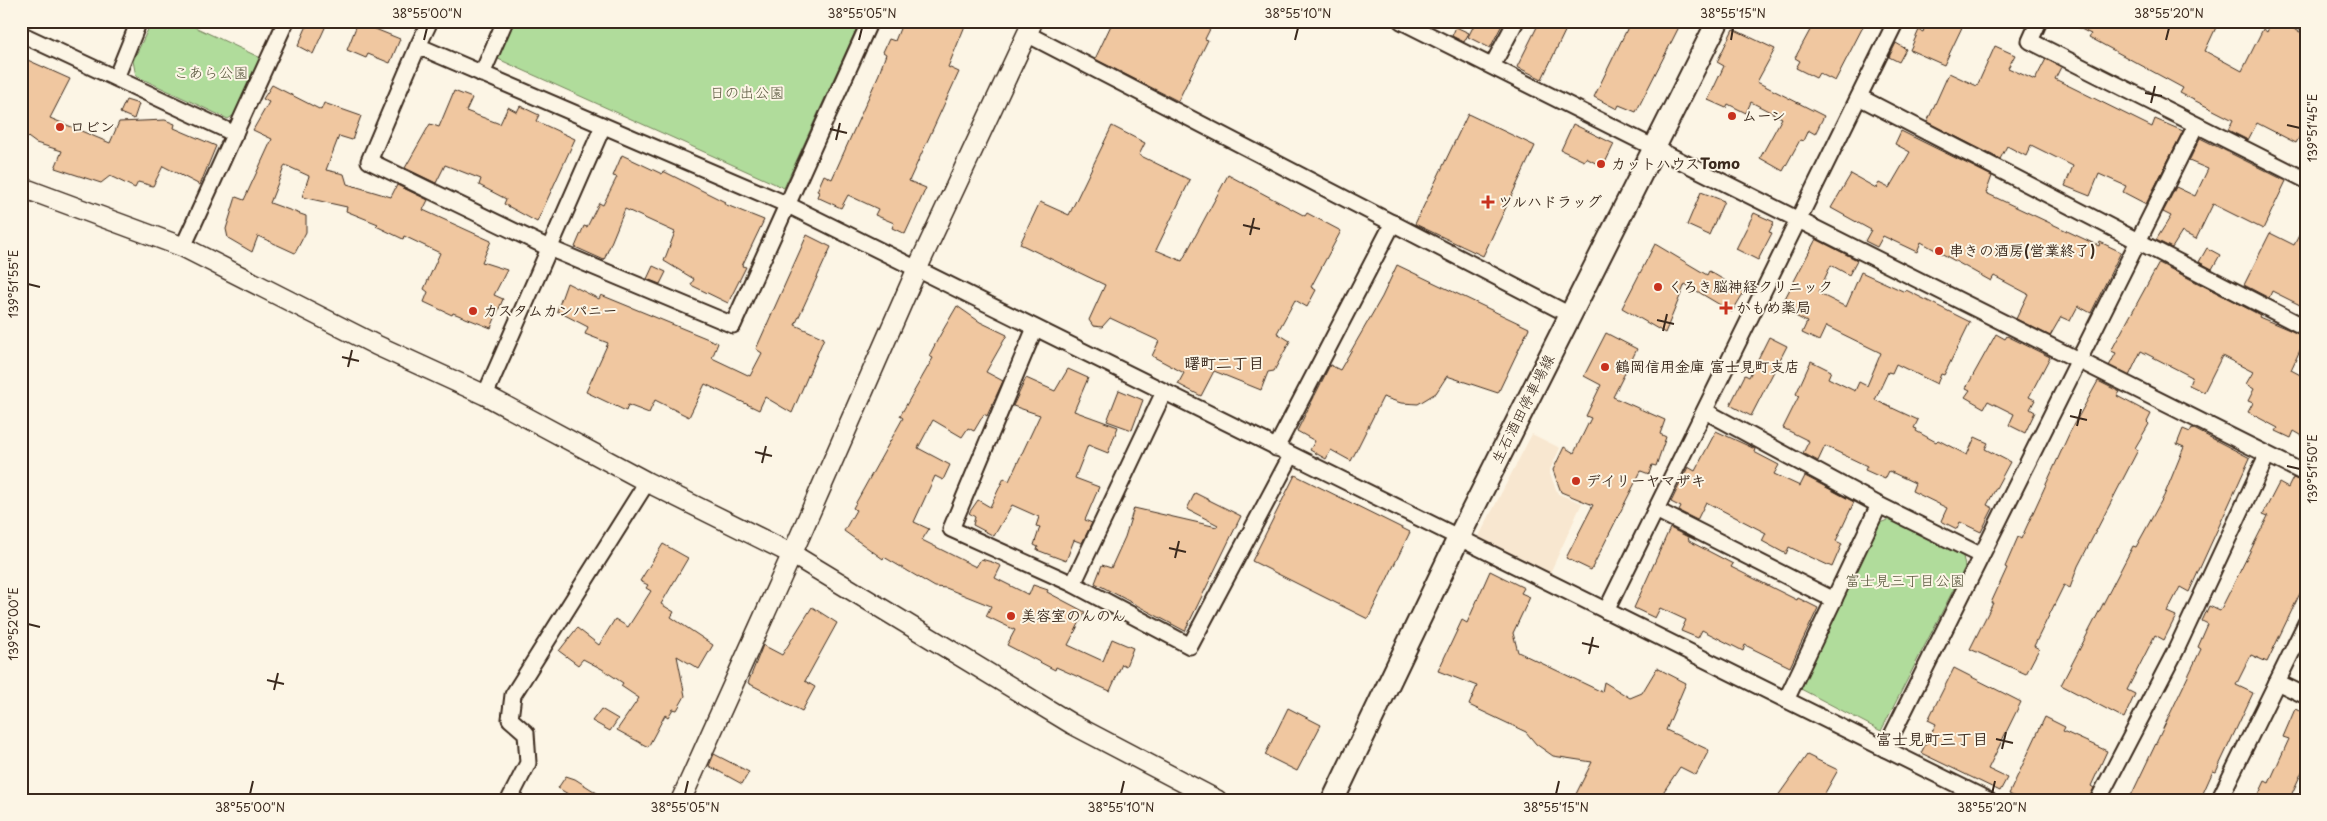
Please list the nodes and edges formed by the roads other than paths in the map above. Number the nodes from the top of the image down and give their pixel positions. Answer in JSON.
{"nodes":[{"id":1,"x":139,"y":21,"type":"edge"},
{"id":2,"x":286,"y":21,"type":"edge"},
{"id":3,"x":430,"y":21,"type":"edge"},
{"id":4,"x":505,"y":21,"type":"edge"},
{"id":5,"x":870,"y":21,"type":"edge"},
{"id":6,"x":1401,"y":21,"type":"edge"},
{"id":7,"x":1516,"y":21,"type":"edge"},
{"id":8,"x":1718,"y":21,"type":"edge"},
{"id":9,"x":1896,"y":21,"type":"edge"},
{"id":10,"x":2039,"y":21,"type":"edge"},
{"id":11,"x":1030,"y":28,"type":"edge"},
{"id":12,"x":21,"y":34,"type":"edge"},
{"id":13,"x":418,"y":46,"type":"junction"},
{"id":14,"x":1492,"y":66,"type":"junction"},
{"id":15,"x":482,"y":74,"type":"junction"},
{"id":16,"x":116,"y":78,"type":"junction"},
{"id":17,"x":1859,"y":97,"type":"junction"},
{"id":18,"x":2196,"y":125,"type":"junction"},
{"id":19,"x":603,"y":126,"type":"junction"},
{"id":20,"x":235,"y":134,"type":"junction"},
{"id":21,"x":1656,"y":146,"type":"junction"},
{"id":22,"x":2306,"y":180,"type":"edge"},
{"id":23,"x":21,"y":187,"type":"edge"},
{"id":24,"x":786,"y":204,"type":"junction"},
{"id":25,"x":1798,"y":221,"type":"junction"},
{"id":26,"x":1393,"y":223,"type":"junction"},
{"id":27,"x":2139,"y":241,"type":"junction"},
{"id":28,"x":184,"y":247,"type":"junction"},
{"id":29,"x":549,"y":248,"type":"junction"},
{"id":30,"x":917,"y":269,"type":"junction"},
{"id":31,"x":1570,"y":315,"type":"junction"},
{"id":32,"x":1035,"y":328,"type":"junction"},
{"id":33,"x":2306,"y":328,"type":"edge"},
{"id":34,"x":2078,"y":360,"type":"junction"},
{"id":35,"x":1164,"y":392,"type":"junction"},
{"id":36,"x":485,"y":395,"type":"junction"},
{"id":37,"x":1705,"y":411,"type":"junction"},
{"id":38,"x":1276,"y":448,"type":"junction"},
{"id":39,"x":2267,"y":455,"type":"junction"},
{"id":40,"x":1291,"y":456,"type":"junction"},
{"id":41,"x":2306,"y":474,"type":"edge"},
{"id":42,"x":647,"y":482,"type":"junction"},
{"id":43,"x":1879,"y":505,"type":"junction"},
{"id":44,"x":1656,"y":510,"type":"junction"},
{"id":45,"x":1458,"y":539,"type":"junction"},
{"id":46,"x":792,"y":554,"type":"junction"},
{"id":47,"x":1980,"y":555,"type":"junction"},
{"id":48,"x":1074,"y":584,"type":"junction"},
{"id":49,"x":1834,"y":600,"type":"junction"},
{"id":50,"x":1606,"y":611,"type":"junction"},
{"id":51,"x":2306,"y":623,"type":"edge"},
{"id":52,"x":2277,"y":682,"type":"junction"},
{"id":53,"x":2306,"y":696,"type":"edge"},
{"id":54,"x":1786,"y":700,"type":"junction"},
{"id":55,"x":1885,"y":749,"type":"junction"},
{"id":56,"x":509,"y":800,"type":"edge"},
{"id":57,"x":681,"y":800,"type":"edge"},
{"id":58,"x":1217,"y":800,"type":"edge"},
{"id":59,"x":1333,"y":800,"type":"edge"},
{"id":60,"x":1988,"y":800,"type":"edge"},
{"id":61,"x":2098,"y":800,"type":"edge"},
{"id":62,"x":2219,"y":800,"type":"edge"}],
"edges":[{"from":1,"to":16,"type":"street"},
{"from":2,"to":20,"type":"street"},
{"from":3,"to":13,"type":"street"},
{"from":4,"to":15,"type":"street"},
{"from":5,"to":24,"type":"street"},
{"from":6,"to":14,"type":"street"},
{"from":7,"to":14,"type":"street"},
{"from":8,"to":21,"type":"main road","name":"生石酒田停車場線"},
{"from":9,"to":17,"type":"street"},
{"from":10,"to":18,"type":"street"},
{"from":11,"to":26,"type":"street"},
{"from":11,"to":30,"type":"street"},
{"from":12,"to":16,"type":"street"},
{"from":13,"to":15,"type":"street"},
{"from":13,"to":29,"type":"street"},
{"from":14,"to":21,"type":"street"},
{"from":15,"to":19,"type":"street"},
{"from":16,"to":20,"type":"street"},
{"from":17,"to":25,"type":"street"},
{"from":17,"to":27,"type":"street"},
{"from":18,"to":22,"type":"street"},
{"from":18,"to":27,"type":"street"},
{"from":19,"to":24,"type":"street"},
{"from":19,"to":29,"type":"street"},
{"from":20,"to":28,"type":"street"},
{"from":21,"to":25,"type":"street"},
{"from":21,"to":31,"type":"main road","name":"生石酒田停車場線"},
{"from":23,"to":28,"type":"street"},
{"from":24,"to":29,"type":"street"},
{"from":24,"to":30,"type":"street"},
{"from":25,"to":34,"type":"street"},
{"from":25,"to":37,"type":"street"},
{"from":26,"to":31,"type":"street"},
{"from":26,"to":38,"type":"street"},
{"from":27,"to":33,"type":"street"},
{"from":27,"to":34,"type":"street"},
{"from":28,"to":36,"type":"street"},
{"from":29,"to":36,"type":"street"},
{"from":30,"to":32,"type":"street"},
{"from":30,"to":46,"type":"street"},
{"from":31,"to":45,"type":"main road","name":"生石酒田停車場線"},
{"from":32,"to":35,"type":"street"},
{"from":32,"to":48,"type":"street"},
{"from":34,"to":39,"type":"street"},
{"from":34,"to":47,"type":"street"},
{"from":35,"to":38,"type":"street"},
{"from":35,"to":48,"type":"street"},
{"from":36,"to":42,"type":"street"},
{"from":37,"to":43,"type":"street"},
{"from":37,"to":44,"type":"street"},
{"from":38,"to":40,"type":"street"},
{"from":39,"to":41,"type":"street"},
{"from":39,"to":61,"type":"street"},
{"from":40,"to":45,"type":"street"},
{"from":40,"to":48,"type":"street"},
{"from":42,"to":46,"type":"street"},
{"from":42,"to":56,"type":"street"},
{"from":43,"to":47,"type":"street"},
{"from":43,"to":49,"type":"street"},
{"from":44,"to":49,"type":"street"},
{"from":44,"to":50,"type":"street"},
{"from":45,"to":50,"type":"street"},
{"from":45,"to":59,"type":"main road","name":"生石酒田停車場線"},
{"from":46,"to":57,"type":"street"},
{"from":46,"to":58,"type":"street"},
{"from":47,"to":55,"type":"street"},
{"from":49,"to":54,"type":"street"},
{"from":50,"to":54,"type":"street"},
{"from":51,"to":52,"type":"street"},
{"from":52,"to":53,"type":"street"},
{"from":52,"to":62,"type":"street"},
{"from":54,"to":55,"type":"street"},
{"from":55,"to":60,"type":"street"}]}
